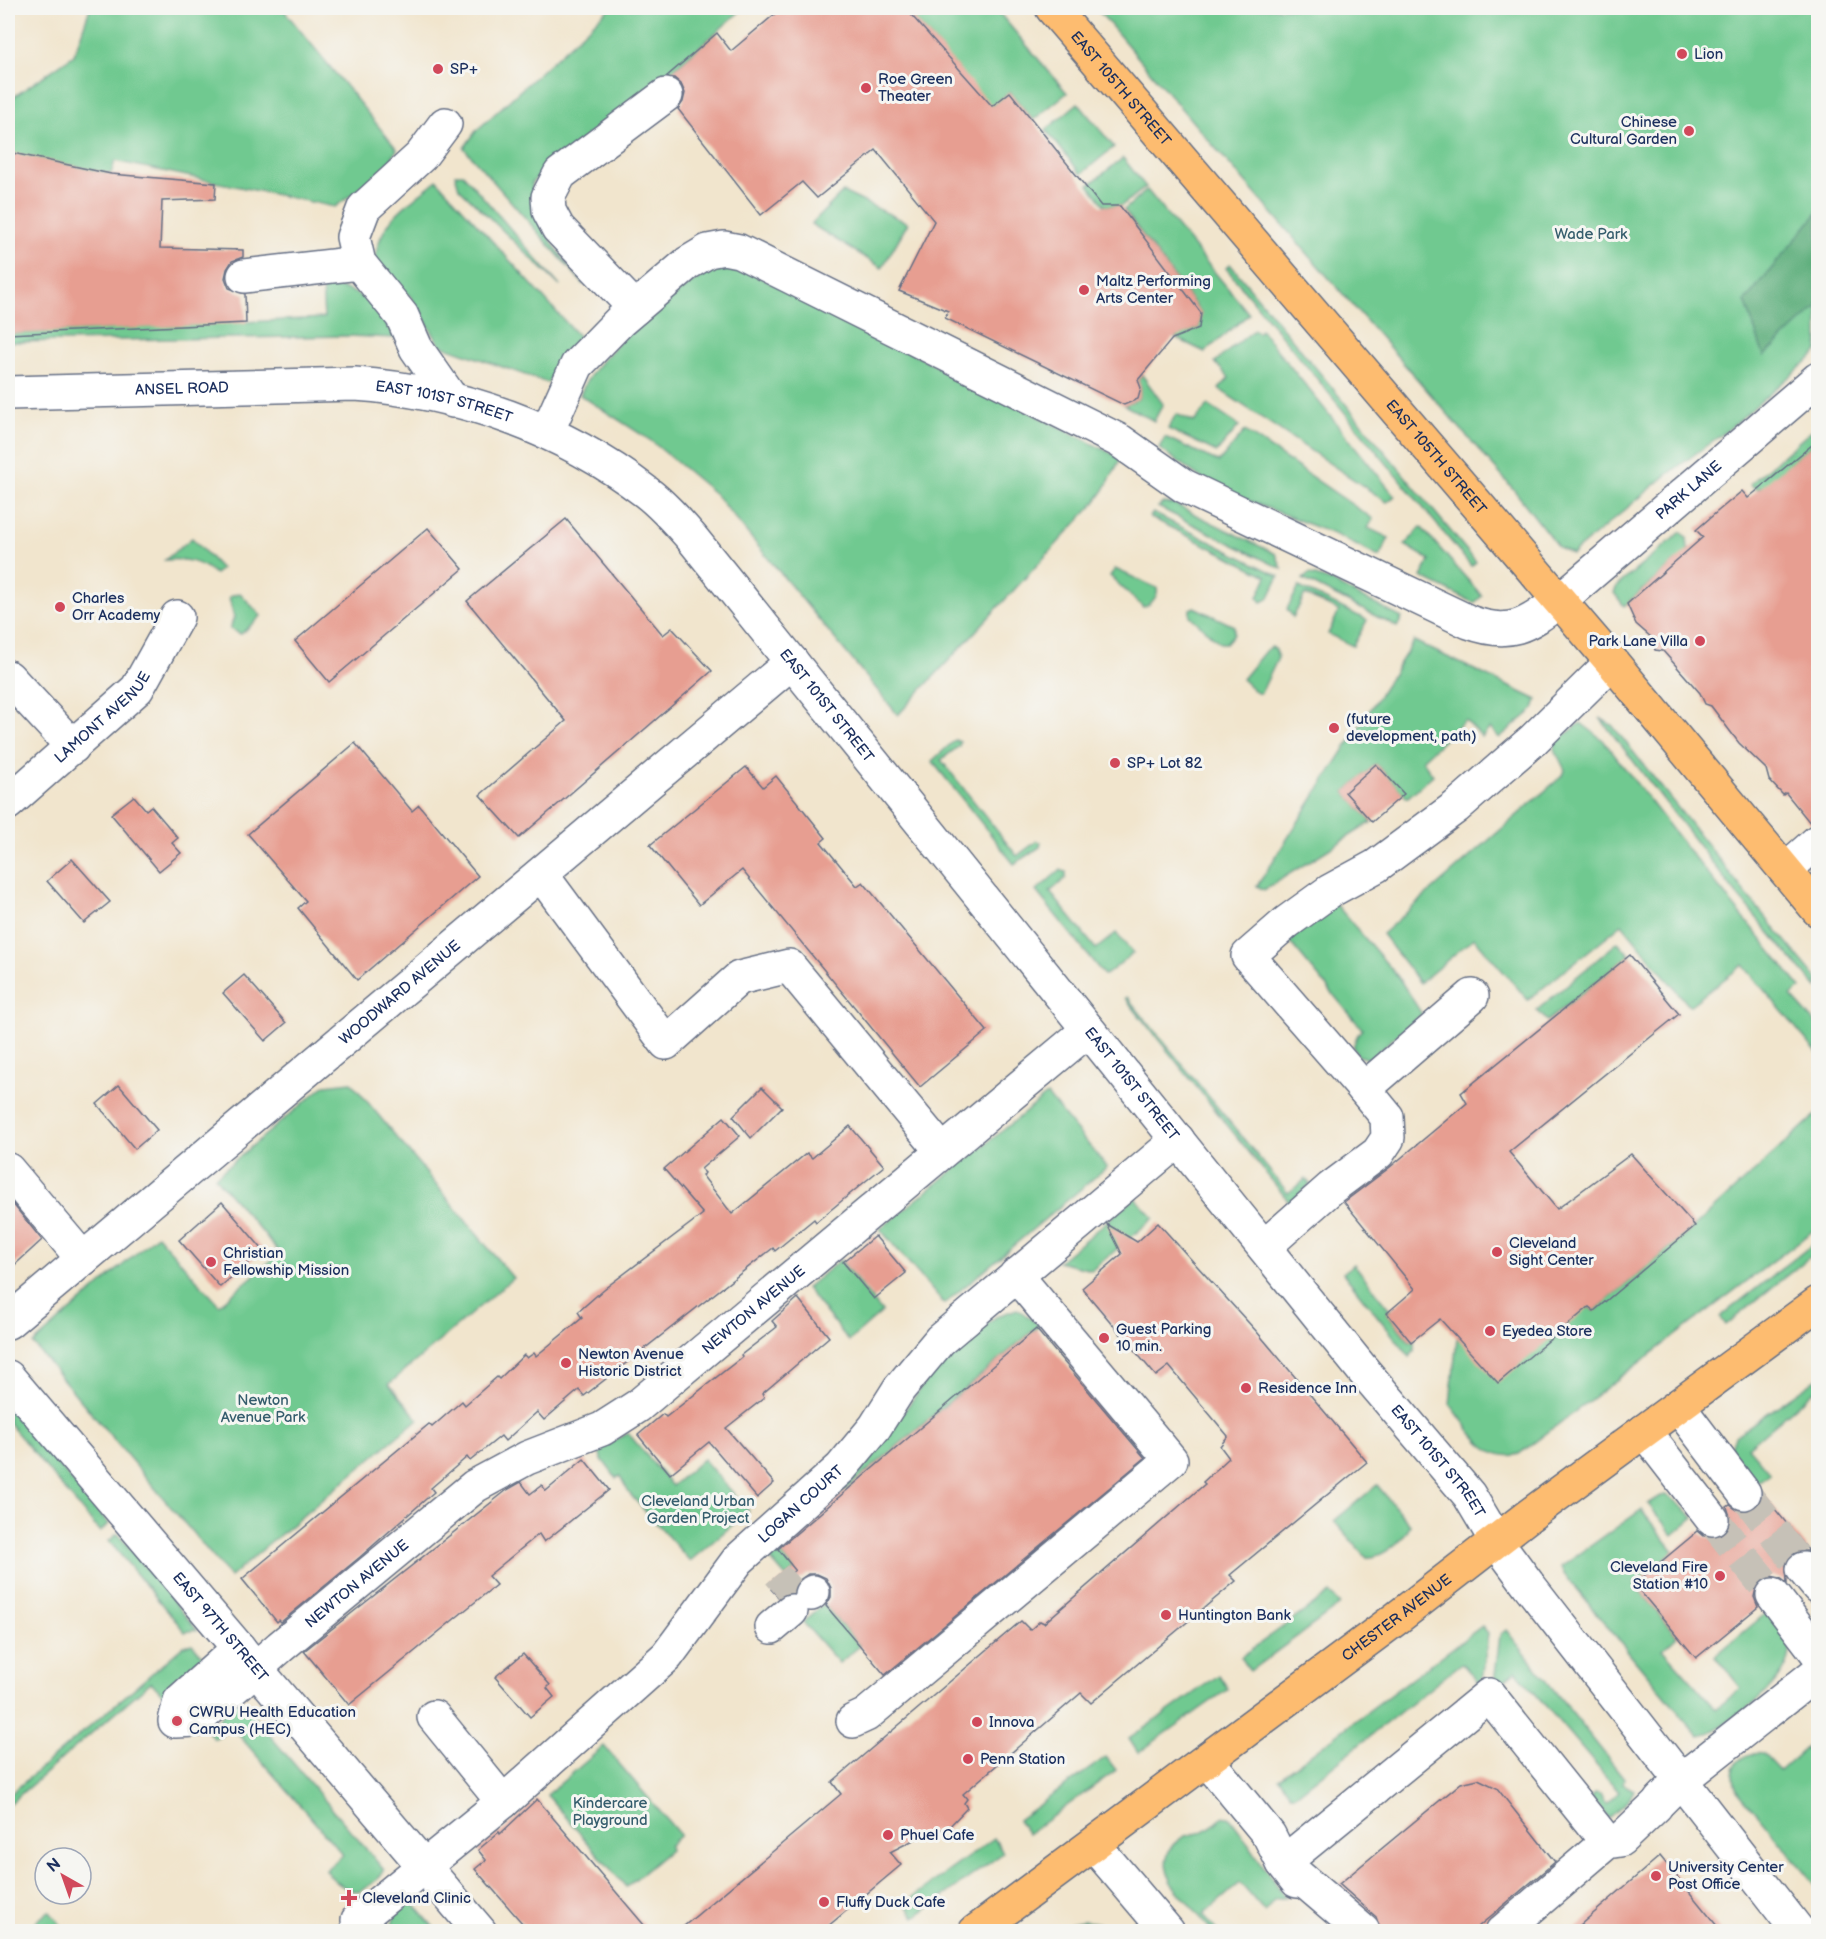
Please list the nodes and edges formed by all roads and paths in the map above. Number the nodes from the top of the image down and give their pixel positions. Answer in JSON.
{"nodes":[{"id":1,"x":1052,"y":8,"type":"edge"},
{"id":2,"x":666,"y":95,"type":"dead end"},
{"id":3,"x":445,"y":124,"type":"dead end"},
{"id":4,"x":359,"y":263,"type":"junction"},
{"id":5,"x":244,"y":276,"type":"dead end"},
{"id":6,"x":635,"y":308,"type":"junction"},
{"id":7,"x":1818,"y":379,"type":"edge"},
{"id":8,"x":355,"y":384,"type":"joint"},
{"id":9,"x":8,"y":393,"type":"edge"},
{"id":10,"x":453,"y":401,"type":"junction"},
{"id":11,"x":547,"y":432,"type":"junction"},
{"id":12,"x":1559,"y":601,"type":"junction"},
{"id":13,"x":177,"y":617,"type":"dead end"},
{"id":14,"x":792,"y":662,"type":"junction"},
{"id":15,"x":1612,"y":662,"type":"junction"},
{"id":16,"x":8,"y":677,"type":"edge"},
{"id":17,"x":73,"y":747,"type":"junction"},
{"id":18,"x":8,"y":803,"type":"edge"},
{"id":19,"x":1818,"y":841,"type":"edge"},
{"id":20,"x":1785,"y":870,"type":"junction"},
{"id":21,"x":541,"y":874,"type":"junction"},
{"id":22,"x":1818,"y":910,"type":"edge"},
{"id":23,"x":1472,"y":996,"type":"dead end"},
{"id":24,"x":1088,"y":1030,"type":"junction"},
{"id":25,"x":1364,"y":1089,"type":"junction"},
{"id":26,"x":1178,"y":1140,"type":"junction"},
{"id":27,"x":941,"y":1150,"type":"junction"},
{"id":28,"x":8,"y":1170,"type":"edge"},
{"id":29,"x":1264,"y":1247,"type":"junction"},
{"id":30,"x":83,"y":1259,"type":"junction"},
{"id":31,"x":1016,"y":1275,"type":"junction"},
{"id":32,"x":1817,"y":1307,"type":"edge"},
{"id":33,"x":8,"y":1322,"type":"edge"},
{"id":34,"x":8,"y":1377,"type":"edge"},
{"id":35,"x":1661,"y":1419,"type":"junction"},
{"id":36,"x":1497,"y":1542,"type":"junction"},
{"id":37,"x":1796,"y":1583,"type":"edge"},
{"id":38,"x":1818,"y":1621,"type":"edge"},
{"id":39,"x":1818,"y":1654,"type":"edge"},
{"id":40,"x":247,"y":1659,"type":"junction"},
{"id":41,"x":1818,"y":1672,"type":"edge"},
{"id":42,"x":434,"y":1717,"type":"dead end"},
{"id":43,"x":853,"y":1721,"type":"dead end"},
{"id":44,"x":1207,"y":1760,"type":"junction"},
{"id":45,"x":1666,"y":1796,"type":"junction"},
{"id":46,"x":503,"y":1802,"type":"junction"},
{"id":47,"x":1607,"y":1842,"type":"junction"},
{"id":48,"x":1094,"y":1845,"type":"junction"},
{"id":49,"x":1283,"y":1863,"type":"junction"},
{"id":50,"x":424,"y":1866,"type":"junction"},
{"id":51,"x":1363,"y":1931,"type":"edge"},
{"id":52,"x":359,"y":1932,"type":"edge"},
{"id":53,"x":480,"y":1932,"type":"edge"},
{"id":54,"x":975,"y":1932,"type":"edge"},
{"id":55,"x":1168,"y":1932,"type":"edge"},
{"id":56,"x":1335,"y":1932,"type":"edge"},
{"id":57,"x":1503,"y":1932,"type":"edge"},
{"id":58,"x":1799,"y":1932,"type":"edge"}],
"edges":[{"from":1,"to":12,"type":"main road","name":"EAST 105TH STREET"},
{"from":2,"to":6,"type":"street"},
{"from":3,"to":4,"type":"street"},
{"from":4,"to":5,"type":"street"},
{"from":4,"to":10,"type":"street"},
{"from":6,"to":11,"type":"street","name":"PARK LANE"},
{"from":6,"to":12,"type":"street","name":"PARK LANE"},
{"from":7,"to":12,"type":"street","name":"PARK LANE"},
{"from":8,"to":9,"type":"street","name":"ANSEL ROAD"},
{"from":8,"to":10,"type":"street","name":"EAST 101ST STREET"},
{"from":10,"to":11,"type":"street","name":"EAST 101ST STREET"},
{"from":11,"to":14,"type":"street","name":"EAST 101ST STREET"},
{"from":12,"to":15,"type":"main road","name":"EAST 105TH STREET"},
{"from":13,"to":17,"type":"street","name":"LAMONT AVENUE"},
{"from":14,"to":21,"type":"street","name":"WOODWARD AVENUE"},
{"from":14,"to":24,"type":"street","name":"EAST 101ST STREET"},
{"from":15,"to":20,"type":"main road","name":"EAST 105TH STREET"},
{"from":15,"to":25,"type":"street"},
{"from":16,"to":17,"type":"street"},
{"from":17,"to":18,"type":"street","name":"LAMONT AVENUE"},
{"from":19,"to":20,"type":"street"},
{"from":20,"to":22,"type":"main road","name":"EAST 105TH STREET"},
{"from":21,"to":27,"type":"street"},
{"from":21,"to":30,"type":"street","name":"WOODWARD AVENUE"},
{"from":23,"to":25,"type":"street"},
{"from":24,"to":26,"type":"street","name":"EAST 101ST STREET"},
{"from":24,"to":27,"type":"street","name":"NEWTON AVENUE"},
{"from":25,"to":29,"type":"street"},
{"from":26,"to":29,"type":"street","name":"EAST 101ST STREET"},
{"from":26,"to":31,"type":"street","name":"LOGAN COURT"},
{"from":27,"to":40,"type":"street","name":"NEWTON AVENUE"},
{"from":28,"to":30,"type":"street"},
{"from":29,"to":36,"type":"street","name":"EAST 101ST STREET"},
{"from":30,"to":33,"type":"street","name":"WOODWARD AVENUE"},
{"from":31,"to":43,"type":"street"},
{"from":31,"to":46,"type":"street","name":"LOGAN COURT"},
{"from":32,"to":35,"type":"main road","name":"CHESTER AVENUE"},
{"from":34,"to":40,"type":"street","name":"EAST 97TH STREET"},
{"from":35,"to":35,"type":"street"},
{"from":35,"to":36,"type":"main road","name":"CHESTER AVENUE"},
{"from":36,"to":44,"type":"main road","name":"CHESTER AVENUE"},
{"from":36,"to":45,"type":"street","name":"EAST 101ST STREET"},
{"from":37,"to":38,"type":"street"},
{"from":37,"to":39,"type":"street"},
{"from":40,"to":50,"type":"street","name":"EAST 97TH STREET"},
{"from":41,"to":45,"type":"street"},
{"from":42,"to":46,"type":"street"},
{"from":44,"to":48,"type":"main road","name":"CHESTER AVENUE"},
{"from":44,"to":49,"type":"street"},
{"from":45,"to":47,"type":"street"},
{"from":45,"to":58,"type":"street","name":"EAST 101ST STREET"},
{"from":46,"to":50,"type":"street","name":"LOGAN COURT"},
{"from":47,"to":49,"type":"street"},
{"from":47,"to":57,"type":"street"},
{"from":48,"to":54,"type":"main road","name":"CHESTER AVENUE"},
{"from":48,"to":55,"type":"street"},
{"from":49,"to":51,"type":"street"},
{"from":49,"to":56,"type":"street"},
{"from":50,"to":52,"type":"street","name":"LOGAN COURT"},
{"from":50,"to":53,"type":"street","name":"EAST 97TH STREET"}]}
